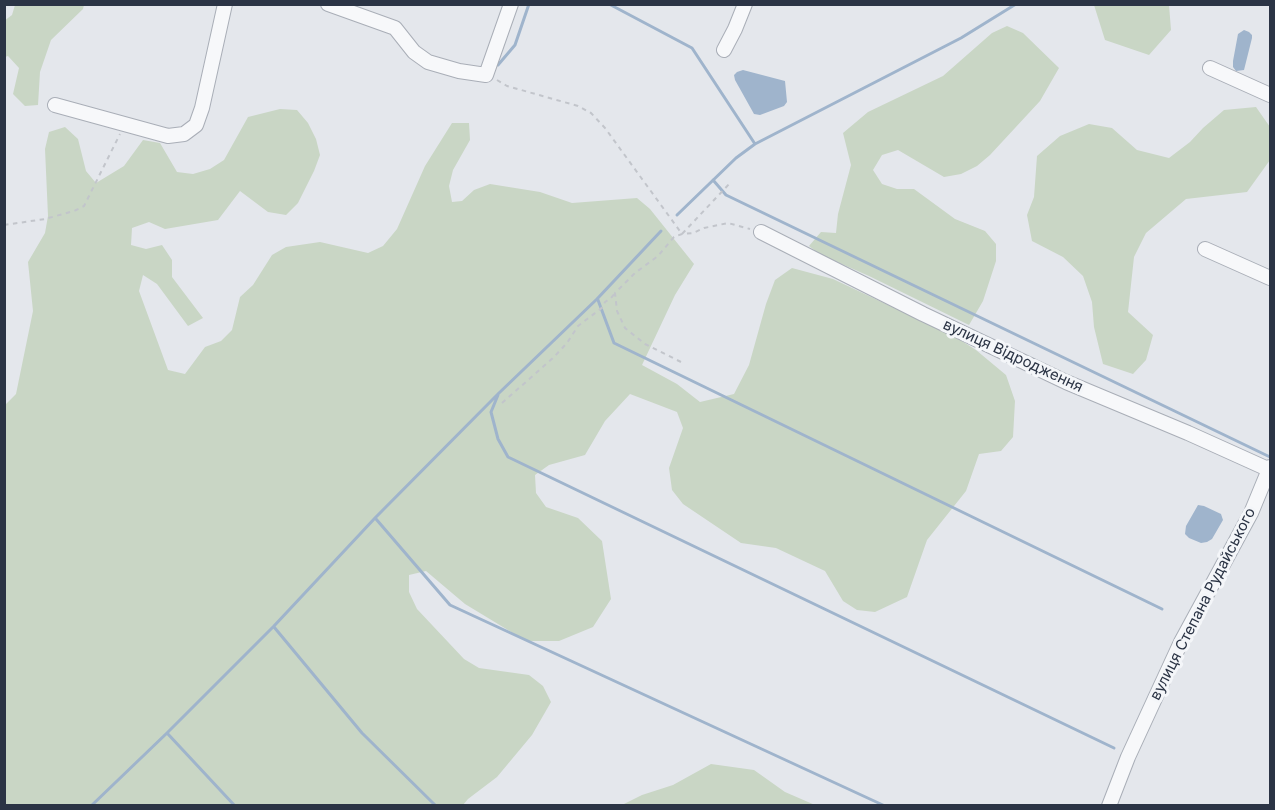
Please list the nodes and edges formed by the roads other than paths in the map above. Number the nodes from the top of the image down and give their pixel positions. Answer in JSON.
{"nodes":[{"id":1,"x":225,"y":4,"type":"edge"},
{"id":2,"x":328,"y":4,"type":"edge"},
{"id":3,"x":511,"y":4,"type":"edge"},
{"id":4,"x":745,"y":4,"type":"edge"},
{"id":5,"x":724,"y":50,"type":"dead end"},
{"id":6,"x":1210,"y":68,"type":"dead end"},
{"id":7,"x":1270,"y":95,"type":"edge"},
{"id":8,"x":56,"y":105,"type":"dead end"},
{"id":9,"x":761,"y":232,"type":"road end"},
{"id":10,"x":1205,"y":249,"type":"dead end"},
{"id":11,"x":1270,"y":278,"type":"edge"},
{"id":12,"x":1270,"y":469,"type":"edge"},
{"id":13,"x":1109,"y":806,"type":"edge"}],
"edges":[{"from":1,"to":8,"type":"street"},
{"from":2,"to":3,"type":"street"},
{"from":4,"to":5,"type":"street"},
{"from":6,"to":7,"type":"street"},
{"from":9,"to":12,"type":"street","name":"вулиця Відродження"},
{"from":10,"to":11,"type":"street"},
{"from":12,"to":13,"type":"street","name":"вулиця Степана Рудайського"}]}
